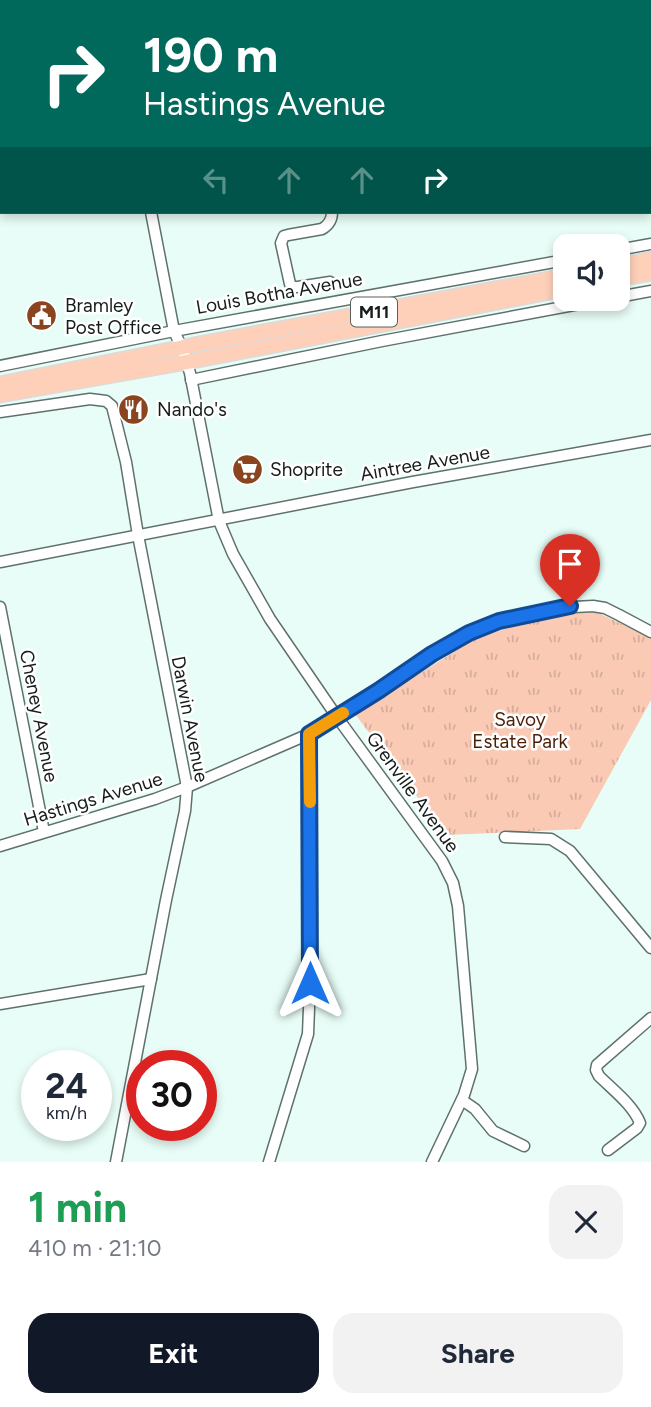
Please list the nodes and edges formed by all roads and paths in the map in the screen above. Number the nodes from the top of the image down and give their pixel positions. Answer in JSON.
{"nodes":[{"id":1,"x":151,"y":214,"type":"edge"},
{"id":2,"x":332,"y":214,"type":"edge"},
{"id":3,"x":651,"y":244,"type":"edge"},
{"id":4,"x":630,"y":248,"type":"edge"},
{"id":5,"x":651,"y":259,"type":"edge"},
{"id":6,"x":553,"y":262,"type":"edge"},
{"id":7,"x":630,"y":263,"type":"edge"},
{"id":8,"x":651,"y":273,"type":"edge"},
{"id":9,"x":630,"y":277,"type":"edge"},
{"id":10,"x":553,"y":278,"type":"edge"},
{"id":11,"x":330,"y":282,"type":"dead end"},
{"id":12,"x":553,"y":291,"type":"edge"},
{"id":13,"x":651,"y":291,"type":"edge"},
{"id":14,"x":630,"y":295,"type":"edge"},
{"id":15,"x":553,"y":309,"type":"edge"},
{"id":16,"x":174,"y":331,"type":"junction"},
{"id":17,"x":185,"y":355,"type":"junction"},
{"id":18,"x":0,"y":366,"type":"edge"},
{"id":19,"x":78,"y":380,"type":"junction"},
{"id":20,"x":191,"y":380,"type":"junction"},
{"id":21,"x":0,"y":384,"type":"edge"},
{"id":22,"x":0,"y":395,"type":"edge"},
{"id":23,"x":80,"y":400,"type":"junction"},
{"id":24,"x":0,"y":412,"type":"edge"},
{"id":25,"x":651,"y":440,"type":"edge"},
{"id":26,"x":219,"y":520,"type":"junction"},
{"id":27,"x":138,"y":535,"type":"junction"},
{"id":28,"x":0,"y":562,"type":"edge"},
{"id":29,"x":0,"y":607,"type":"edge"},
{"id":30,"x":651,"y":632,"type":"edge"},
{"id":31,"x":337,"y":717,"type":"junction"},
{"id":32,"x":309,"y":734,"type":"junction"},
{"id":33,"x":187,"y":787,"type":"junction"},
{"id":34,"x":44,"y":832,"type":"junction"},
{"id":35,"x":505,"y":837,"type":"dead end"},
{"id":36,"x":0,"y":846,"type":"edge"},
{"id":37,"x":651,"y":948,"type":"edge"},
{"id":38,"x":151,"y":979,"type":"junction"},
{"id":39,"x":0,"y":1004,"type":"edge"},
{"id":40,"x":651,"y":1018,"type":"edge"},
{"id":41,"x":462,"y":1100,"type":"junction"},
{"id":42,"x":524,"y":1146,"type":"dead end"},
{"id":43,"x":608,"y":1150,"type":"dead end"},
{"id":44,"x":116,"y":1162,"type":"edge"},
{"id":45,"x":269,"y":1162,"type":"edge"},
{"id":46,"x":432,"y":1162,"type":"edge"}],
"edges":[{"from":1,"to":16,"type":"street","name":"Grenville Avenue"},
{"from":2,"to":11,"type":"street"},
{"from":3,"to":4,"type":"street"},
{"from":5,"to":7,"type":"main road"},
{"from":6,"to":16,"type":"street","name":"Louis Botha Avenue"},
{"from":8,"to":9,"type":"main road"},
{"from":10,"to":17,"type":"main road","name":"Louis Botha Avenue","number":"M11"},
{"from":12,"to":17,"type":"main road","name":"Louis Botha Avenue","number":"M11"},
{"from":13,"to":14,"type":"street"},
{"from":15,"to":20,"type":"street"},
{"from":16,"to":17,"type":"street","name":"Grenville Avenue"},
{"from":16,"to":18,"type":"street","name":"Louis Botha Avenue"},
{"from":17,"to":19,"type":"main road","name":"Louis Botha Avenue","number":"M11"},
{"from":17,"to":20,"type":"street","name":"Grenville Avenue"},
{"from":17,"to":21,"type":"main road","name":"Louis Botha Avenue","number":"M11"},
{"from":19,"to":22,"type":"main road","name":"Louis Botha Avenue","number":"M11"},
{"from":19,"to":23,"type":"street"},
{"from":20,"to":26,"type":"street","name":"Grenville Avenue"},
{"from":23,"to":24,"type":"street"},
{"from":23,"to":27,"type":"street","name":"Darwin Avenue"},
{"from":25,"to":26,"type":"street","name":"Aintree Avenue"},
{"from":26,"to":27,"type":"street","name":"Aintree Avenue"},
{"from":26,"to":31,"type":"street","name":"Grenville Avenue"},
{"from":27,"to":28,"type":"street","name":"Aintree Avenue"},
{"from":27,"to":33,"type":"street","name":"Darwin Avenue"},
{"from":29,"to":34,"type":"street","name":"Cheney Avenue"},
{"from":30,"to":31,"type":"street","name":"Hastings Avenue"},
{"from":31,"to":32,"type":"street","name":"Hastings Avenue"},
{"from":31,"to":41,"type":"street","name":"Grenville Avenue"},
{"from":32,"to":33,"type":"street","name":"Hastings Avenue"},
{"from":32,"to":45,"type":"street"},
{"from":33,"to":34,"type":"street","name":"Hastings Avenue"},
{"from":33,"to":38,"type":"street","name":"Darwin Avenue"},
{"from":34,"to":36,"type":"street","name":"Hastings Avenue"},
{"from":35,"to":37,"type":"street"},
{"from":38,"to":39,"type":"street"},
{"from":38,"to":44,"type":"street","name":"Darwin Avenue"},
{"from":40,"to":43,"type":"street"},
{"from":41,"to":42,"type":"street"},
{"from":41,"to":46,"type":"street","name":"Grenville Avenue"}]}
